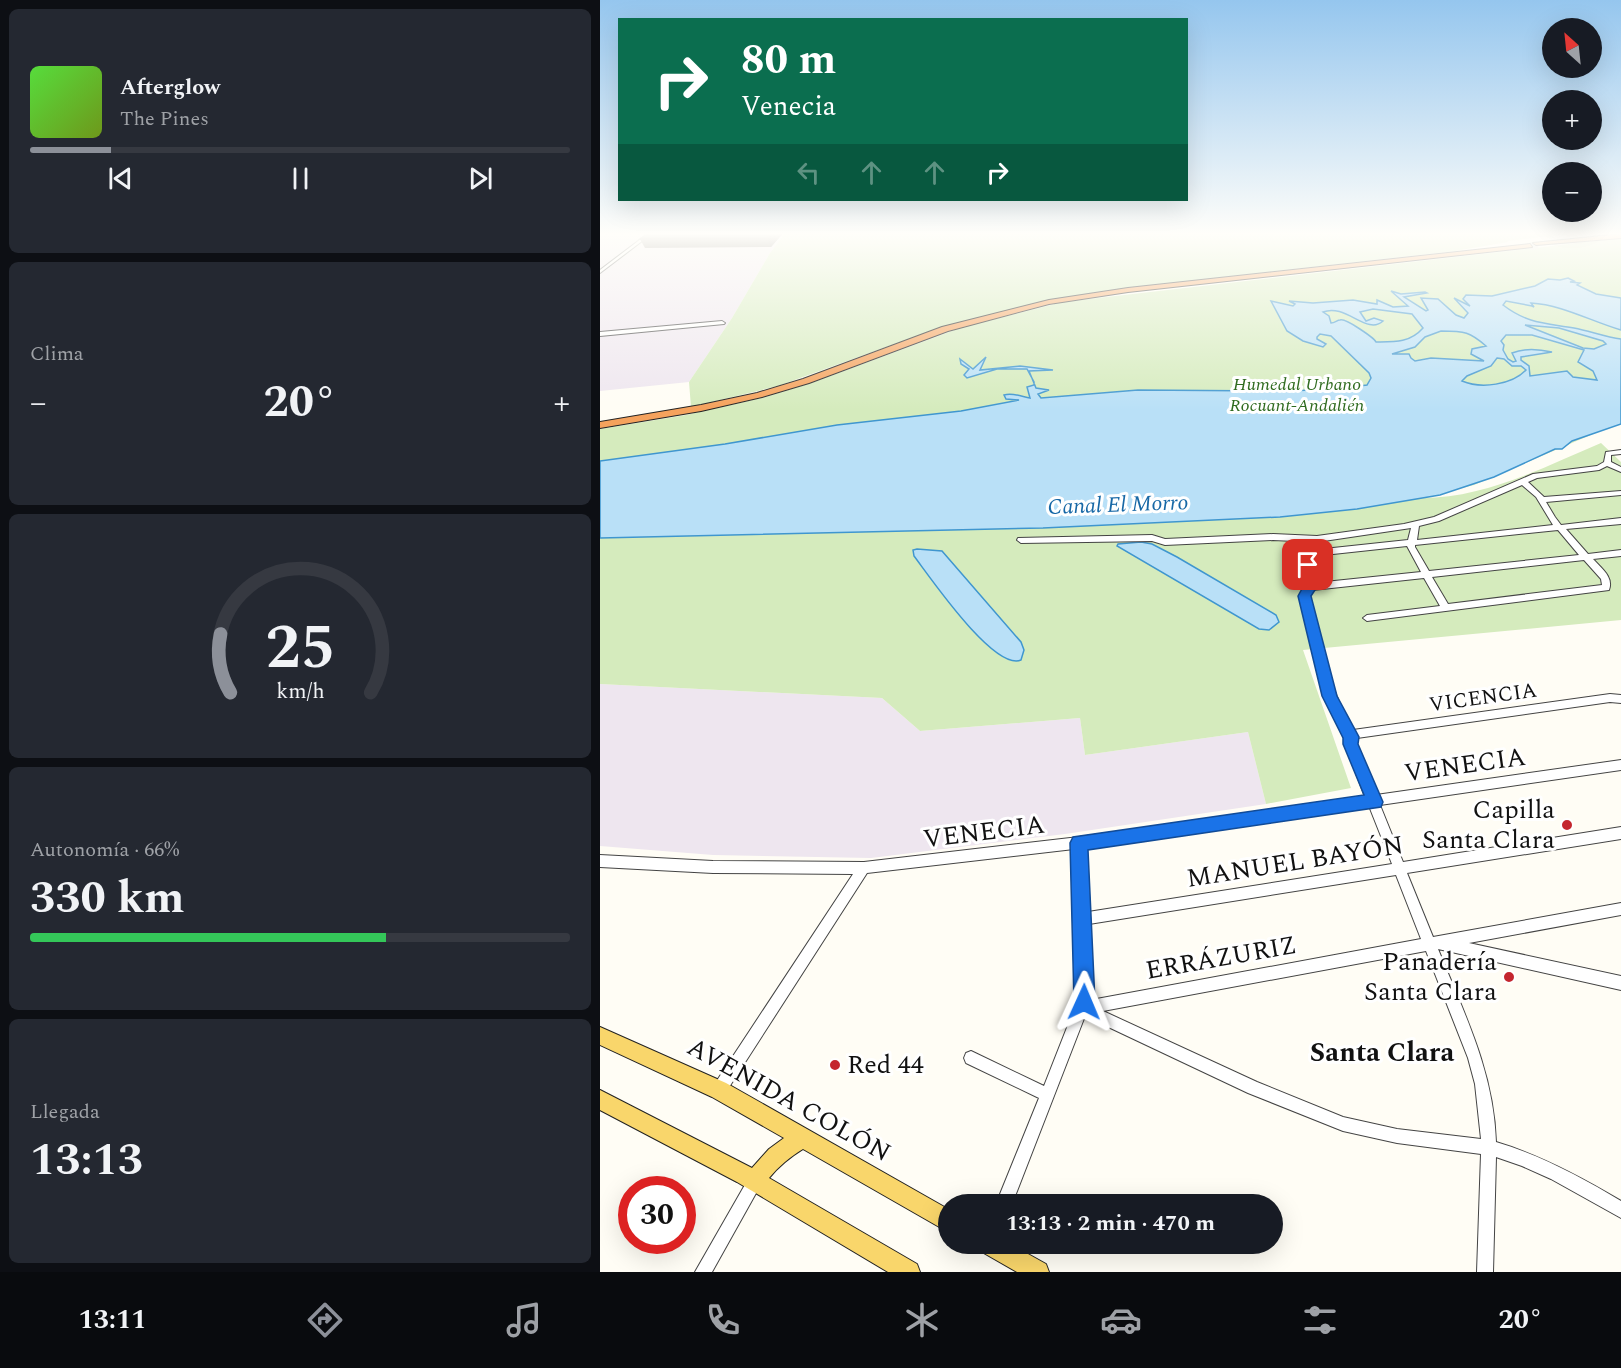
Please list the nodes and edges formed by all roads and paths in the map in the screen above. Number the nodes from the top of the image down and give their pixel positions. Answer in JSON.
{"nodes":[{"id":1,"x":1119,"y":291,"type":"edge"},
{"id":2,"x":722,"y":324,"type":"dead end"},
{"id":3,"x":600,"y":334,"type":"edge"},
{"id":4,"x":600,"y":425,"type":"edge"},
{"id":5,"x":1621,"y":452,"type":"edge"},
{"id":6,"x":1607,"y":463,"type":"junction"},
{"id":7,"x":1621,"y":470,"type":"edge"},
{"id":8,"x":1522,"y":481,"type":"junction"},
{"id":9,"x":1621,"y":493,"type":"edge"},
{"id":10,"x":1542,"y":500,"type":"junction"},
{"id":11,"x":1621,"y":521,"type":"edge"},
{"id":12,"x":1416,"y":524,"type":"junction"},
{"id":13,"x":1560,"y":528,"type":"junction"},
{"id":14,"x":1021,"y":540,"type":"dead end"},
{"id":15,"x":1411,"y":544,"type":"junction"},
{"id":16,"x":1621,"y":553,"type":"edge"},
{"id":17,"x":1586,"y":557,"type":"junction"},
{"id":18,"x":1426,"y":575,"type":"junction"},
{"id":19,"x":1311,"y":587,"type":"junction"},
{"id":20,"x":1446,"y":608,"type":"junction"},
{"id":21,"x":1368,"y":618,"type":"dead end"},
{"id":22,"x":1621,"y":699,"type":"edge"},
{"id":23,"x":1351,"y":737,"type":"junction"},
{"id":24,"x":1621,"y":765,"type":"edge"},
{"id":25,"x":1375,"y":802,"type":"junction"},
{"id":26,"x":1621,"y":833,"type":"edge"},
{"id":27,"x":1079,"y":843,"type":"junction"},
{"id":28,"x":600,"y":861,"type":"edge"},
{"id":29,"x":864,"y":868,"type":"junction"},
{"id":30,"x":1401,"y":869,"type":"junction"},
{"id":31,"x":1621,"y":909,"type":"edge"},
{"id":32,"x":1083,"y":919,"type":"junction"},
{"id":33,"x":1434,"y":943,"type":"junction"},
{"id":34,"x":1621,"y":983,"type":"edge"},
{"id":35,"x":1082,"y":1008,"type":"junction"},
{"id":36,"x":600,"y":1036,"type":"edge"},
{"id":37,"x":971,"y":1058,"type":"dead end"},
{"id":38,"x":719,"y":1090,"type":"junction"},
{"id":39,"x":1047,"y":1095,"type":"junction"},
{"id":40,"x":600,"y":1100,"type":"edge"},
{"id":41,"x":804,"y":1138,"type":"junction"},
{"id":42,"x":1487,"y":1147,"type":"junction"},
{"id":43,"x":755,"y":1181,"type":"junction"},
{"id":44,"x":1008,"y":1194,"type":"edge"},
{"id":45,"x":1621,"y":1210,"type":"edge"},
{"id":46,"x":938,"y":1215,"type":"edge"},
{"id":47,"x":1007,"y":1254,"type":"edge"},
{"id":48,"x":703,"y":1272,"type":"edge"},
{"id":49,"x":909,"y":1272,"type":"edge"},
{"id":50,"x":1038,"y":1272,"type":"edge"},
{"id":51,"x":1485,"y":1272,"type":"edge"}],
"edges":[{"from":1,"to":4,"type":"highway"},
{"from":2,"to":3,"type":"street"},
{"from":5,"to":6,"type":"street"},
{"from":6,"to":7,"type":"street"},
{"from":6,"to":8,"type":"street"},
{"from":8,"to":10,"type":"street"},
{"from":8,"to":12,"type":"street"},
{"from":9,"to":10,"type":"street"},
{"from":10,"to":13,"type":"street"},
{"from":11,"to":13,"type":"street"},
{"from":12,"to":14,"type":"street"},
{"from":12,"to":15,"type":"street"},
{"from":13,"to":15,"type":"street"},
{"from":13,"to":17,"type":"street"},
{"from":15,"to":18,"type":"street"},
{"from":15,"to":19,"type":"street"},
{"from":16,"to":17,"type":"street"},
{"from":17,"to":18,"type":"street"},
{"from":17,"to":20,"type":"street"},
{"from":18,"to":19,"type":"street"},
{"from":18,"to":20,"type":"street"},
{"from":19,"to":23,"type":"street"},
{"from":20,"to":21,"type":"street"},
{"from":22,"to":23,"type":"street","name":"VICENCIA"},
{"from":23,"to":25,"type":"street"},
{"from":24,"to":25,"type":"street","name":"VENECIA"},
{"from":25,"to":27,"type":"street","name":"VENECIA"},
{"from":25,"to":30,"type":"street"},
{"from":26,"to":30,"type":"street","name":"MANUEL BAYÓN"},
{"from":27,"to":29,"type":"street","name":"VENECIA"},
{"from":27,"to":32,"type":"street"},
{"from":28,"to":29,"type":"street","name":"VENECIA"},
{"from":29,"to":38,"type":"street"},
{"from":30,"to":32,"type":"street","name":"MANUEL BAYÓN"},
{"from":30,"to":33,"type":"street"},
{"from":31,"to":33,"type":"street","name":"ERRÁZURIZ"},
{"from":32,"to":35,"type":"street"},
{"from":33,"to":34,"type":"street"},
{"from":33,"to":35,"type":"street","name":"ERRÁZURIZ"},
{"from":33,"to":42,"type":"street"},
{"from":35,"to":39,"type":"street"},
{"from":35,"to":42,"type":"street"},
{"from":36,"to":38,"type":"main road","name":"AVENIDA COLÓN"},
{"from":37,"to":39,"type":"street"},
{"from":38,"to":41,"type":"main road","name":"AVENIDA COLÓN"},
{"from":39,"to":44,"type":"street"},
{"from":40,"to":43,"type":"main road"},
{"from":41,"to":43,"type":"main road"},
{"from":41,"to":46,"type":"main road","name":"AVENIDA COLÓN"},
{"from":42,"to":45,"type":"street"},
{"from":42,"to":51,"type":"street"},
{"from":43,"to":48,"type":"street"},
{"from":43,"to":49,"type":"main road"},
{"from":47,"to":50,"type":"main road"}]}
